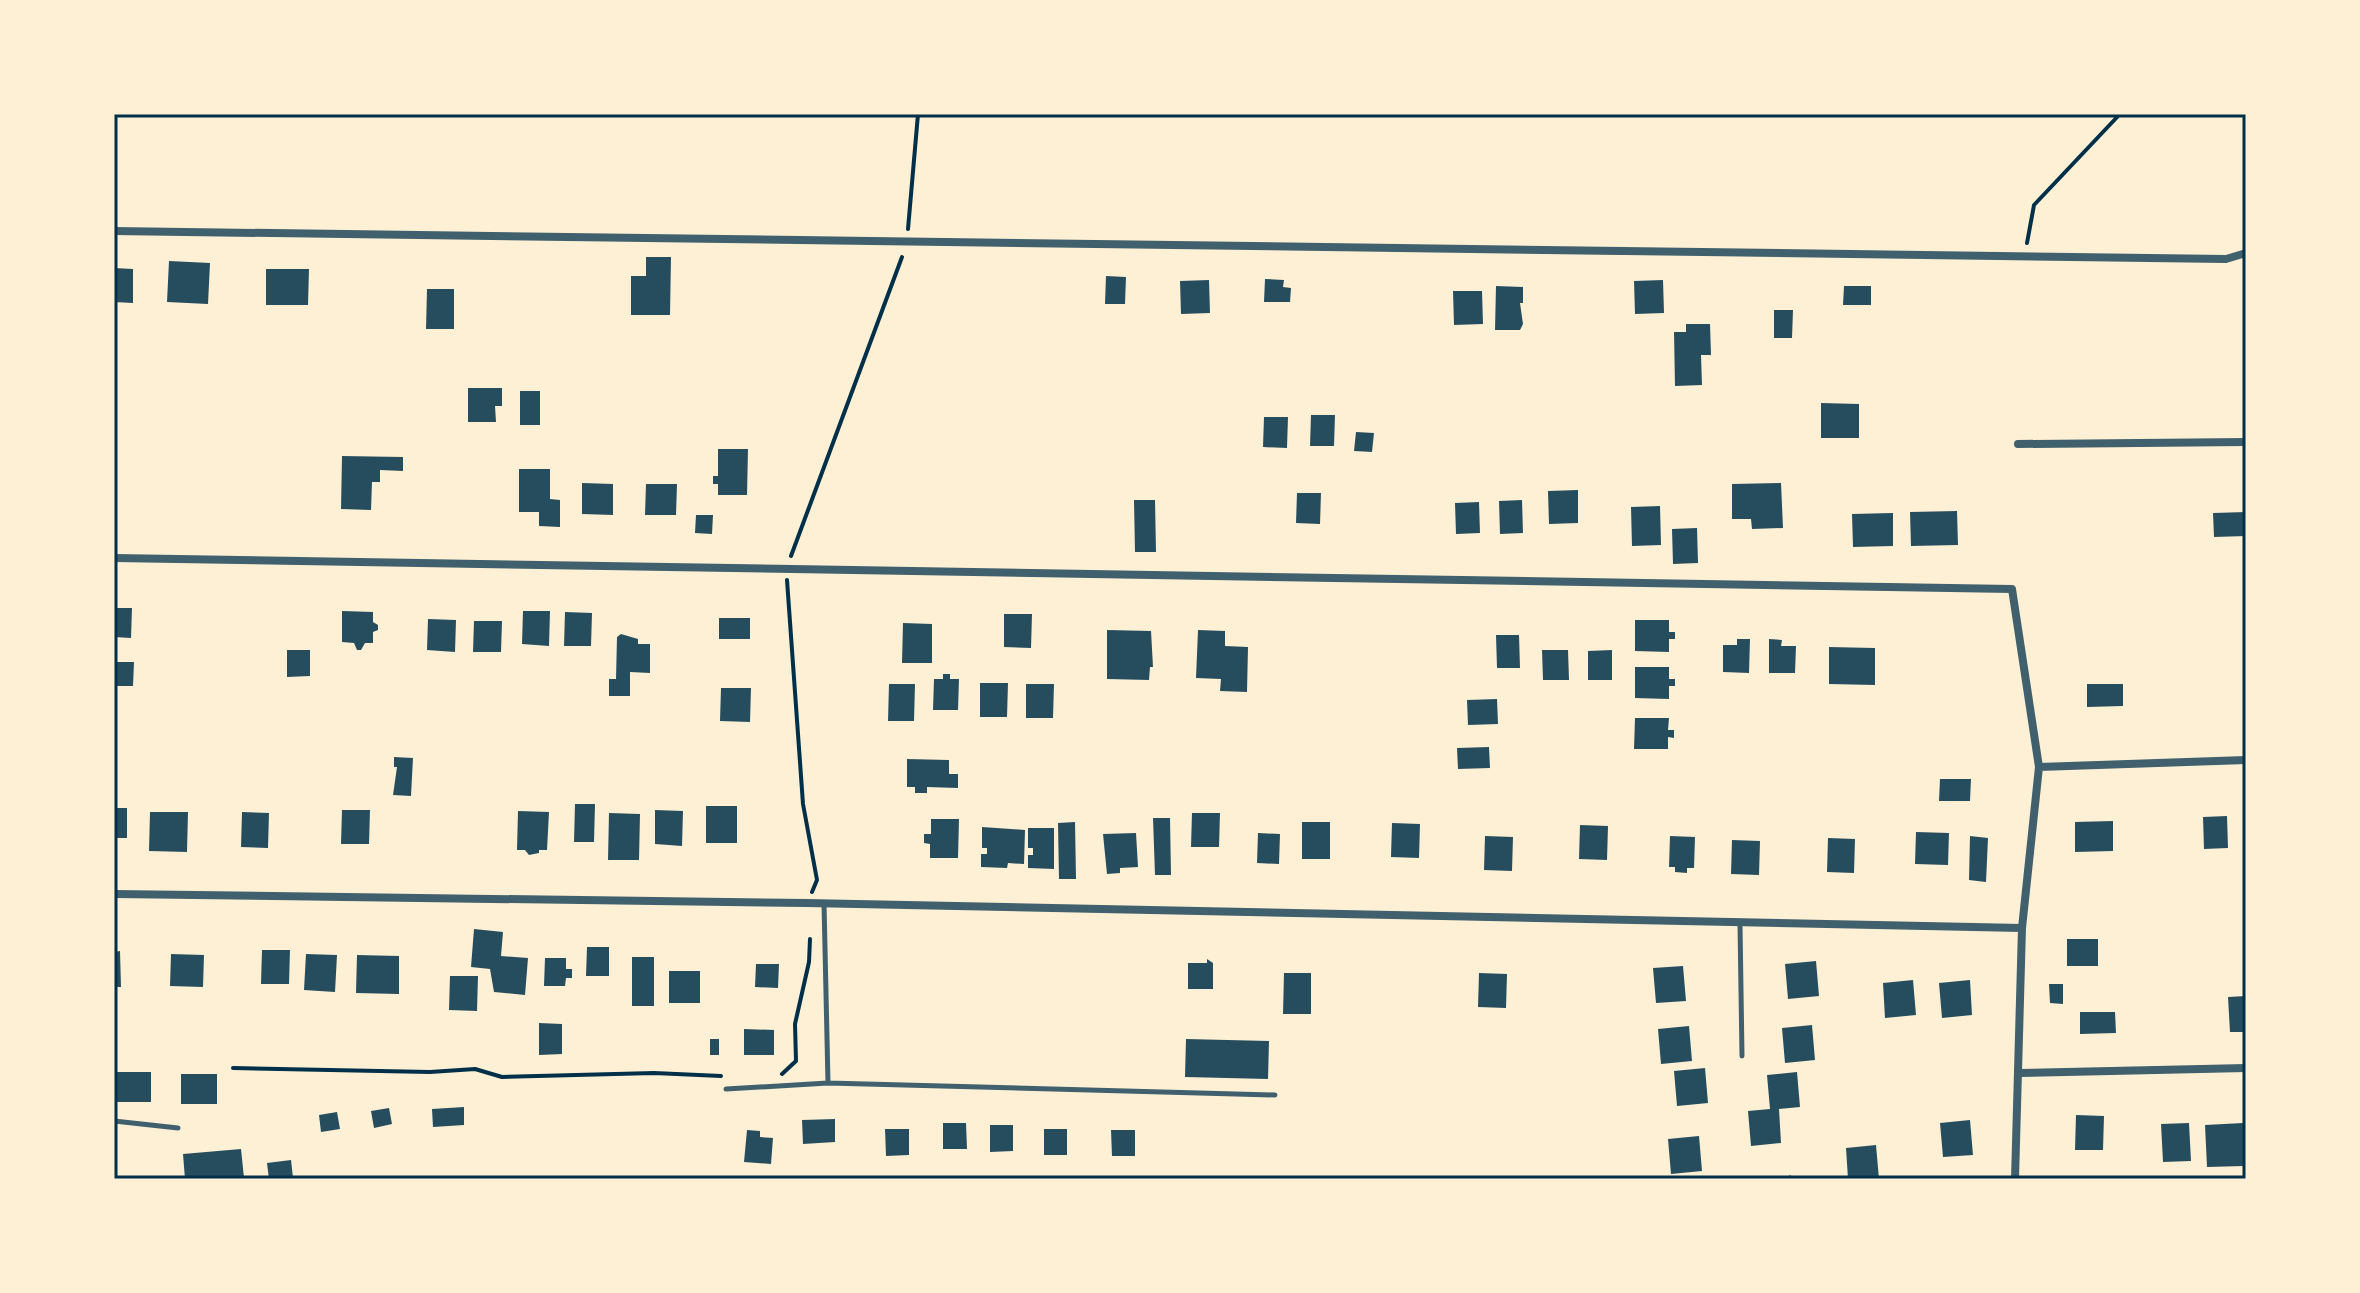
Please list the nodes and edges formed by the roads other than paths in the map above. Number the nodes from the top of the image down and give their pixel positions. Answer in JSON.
{"nodes":[{"id":1,"x":114,"y":231,"type":"edge"},
{"id":2,"x":2246,"y":253,"type":"edge"},
{"id":3,"x":2246,"y":442,"type":"edge"},
{"id":4,"x":2018,"y":444,"type":"dead end"},
{"id":5,"x":114,"y":558,"type":"edge"},
{"id":6,"x":2246,"y":760,"type":"edge"},
{"id":7,"x":2039,"y":767,"type":"junction"},
{"id":8,"x":114,"y":894,"type":"edge"},
{"id":9,"x":824,"y":903,"type":"junction"},
{"id":10,"x":1740,"y":924,"type":"junction"},
{"id":11,"x":2022,"y":928,"type":"junction"},
{"id":12,"x":1742,"y":1056,"type":"dead end"},
{"id":13,"x":2246,"y":1068,"type":"edge"},
{"id":14,"x":2020,"y":1073,"type":"junction"},
{"id":15,"x":828,"y":1083,"type":"junction"},
{"id":16,"x":726,"y":1089,"type":"dead end"},
{"id":17,"x":1275,"y":1095,"type":"dead end"},
{"id":18,"x":114,"y":1121,"type":"edge"},
{"id":19,"x":178,"y":1128,"type":"dead end"},
{"id":20,"x":2015,"y":1179,"type":"edge"}],
"edges":[{"from":1,"to":2,"type":"street"},
{"from":3,"to":4,"type":"street"},
{"from":5,"to":7,"type":"street"},
{"from":6,"to":7,"type":"street"},
{"from":7,"to":11,"type":"street"},
{"from":8,"to":9,"type":"street"},
{"from":9,"to":10,"type":"street"},
{"from":9,"to":15,"type":"lane"},
{"from":10,"to":11,"type":"street"},
{"from":10,"to":12,"type":"lane"},
{"from":11,"to":14,"type":"street"},
{"from":13,"to":14,"type":"street"},
{"from":14,"to":20,"type":"street"},
{"from":15,"to":16,"type":"lane"},
{"from":15,"to":17,"type":"lane"},
{"from":18,"to":19,"type":"lane"}]}
